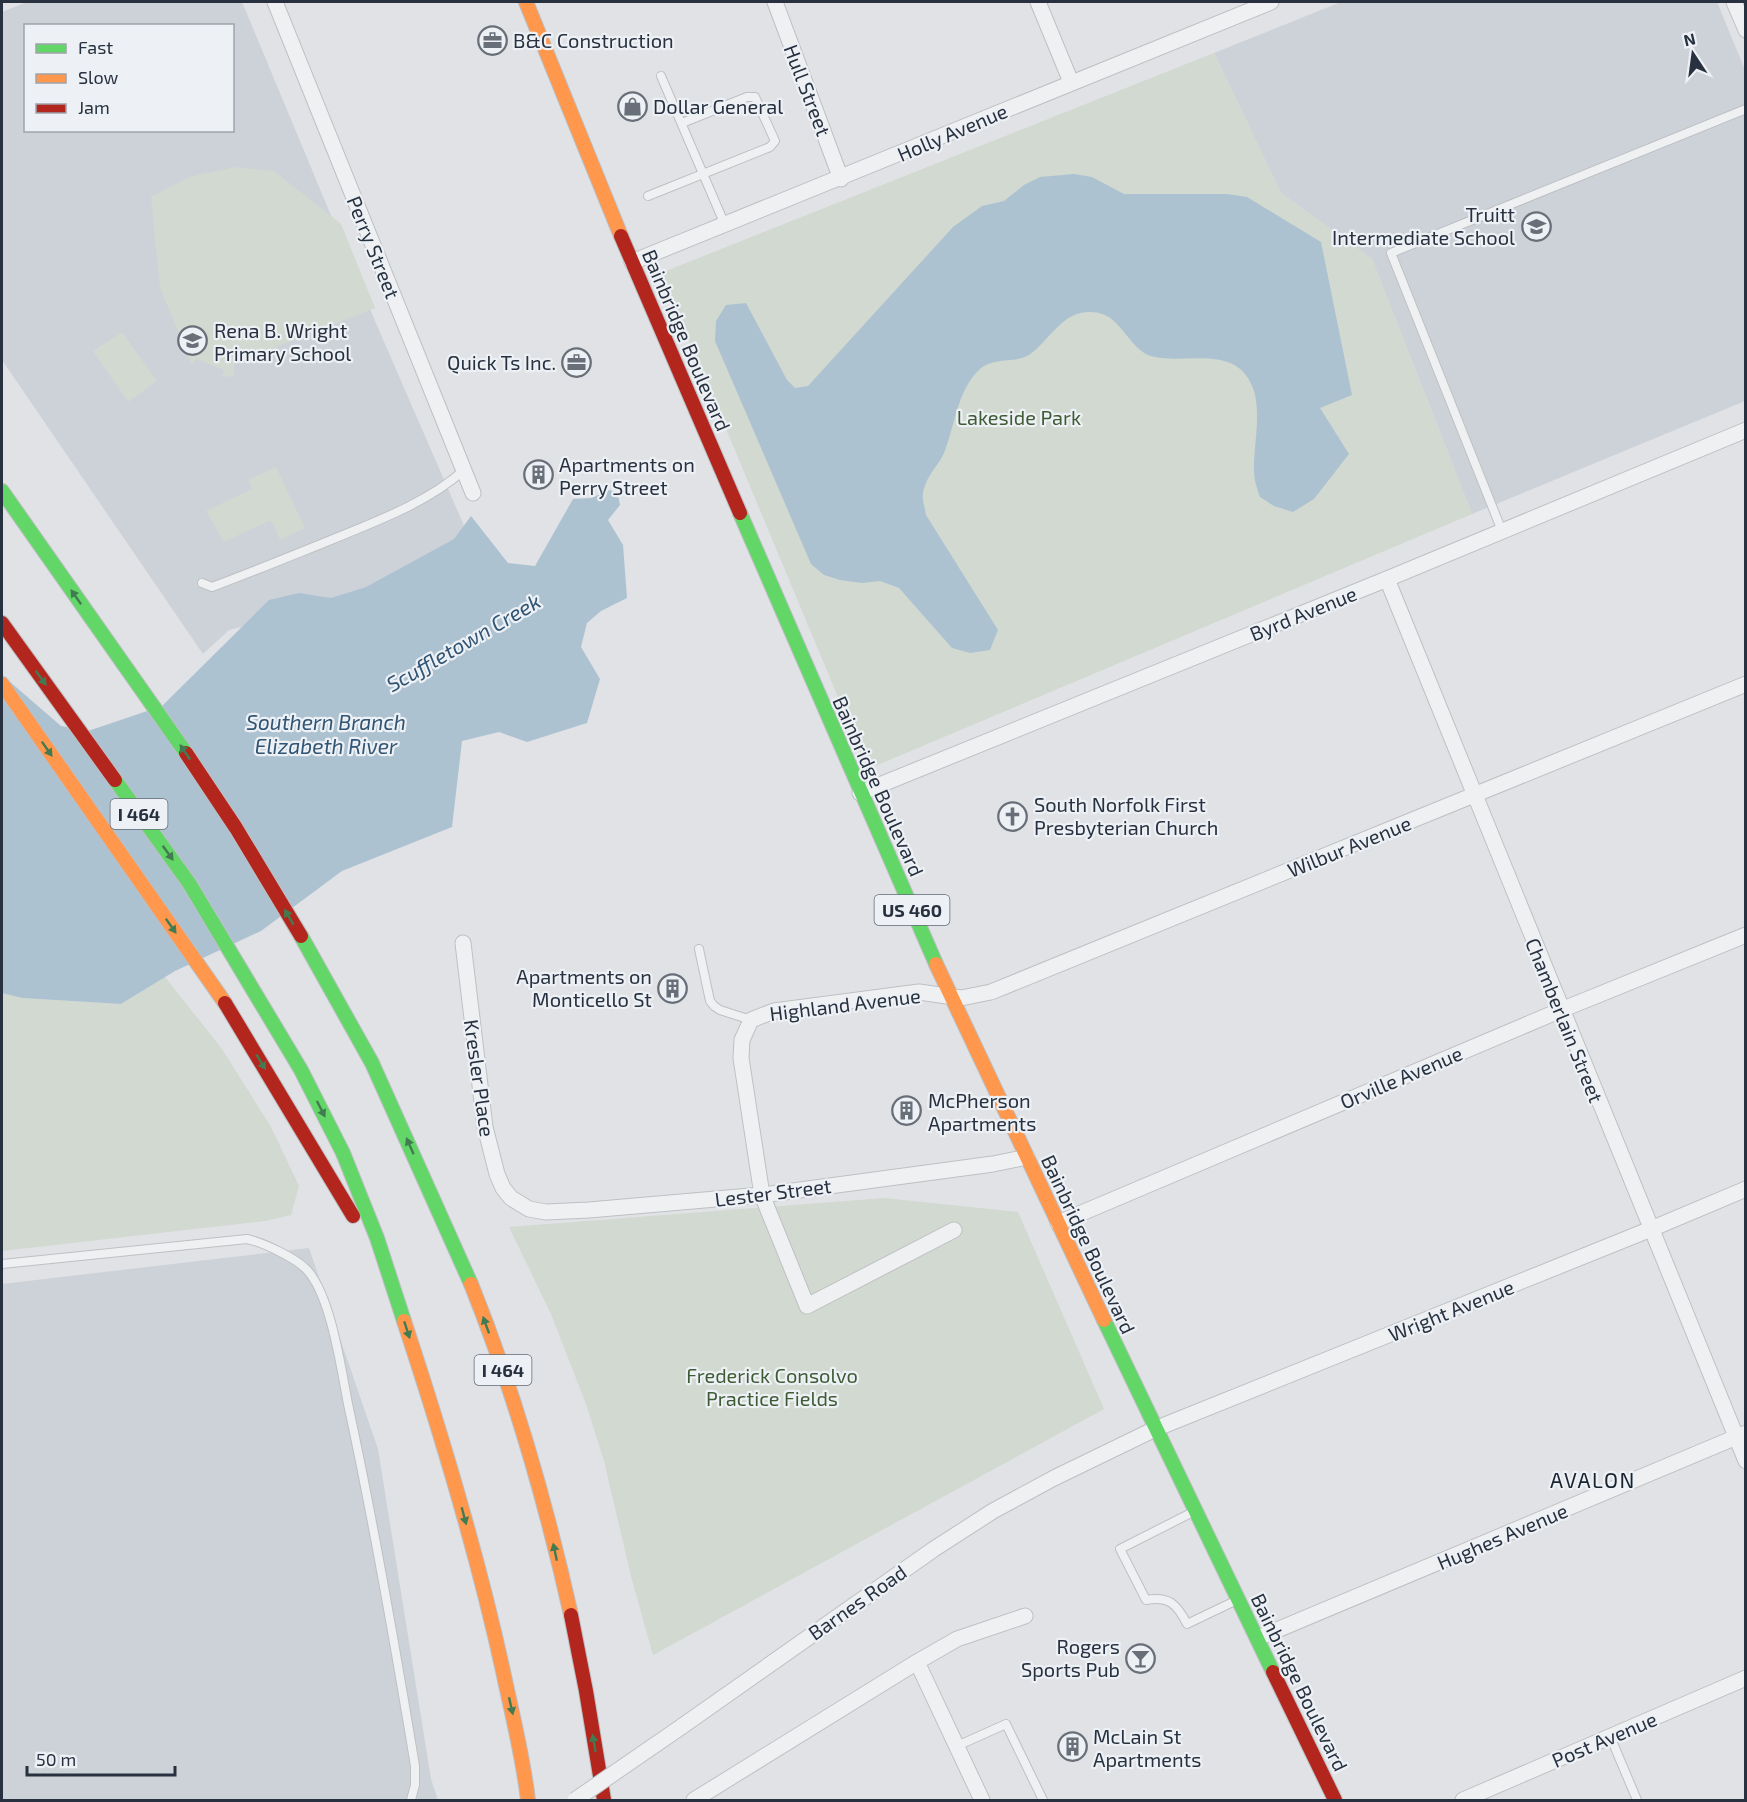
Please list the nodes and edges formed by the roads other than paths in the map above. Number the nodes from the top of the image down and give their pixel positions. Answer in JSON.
{"nodes":[{"id":1,"x":275,"y":2,"type":"edge"},
{"id":2,"x":526,"y":2,"type":"edge"},
{"id":3,"x":775,"y":2,"type":"edge"},
{"id":4,"x":1038,"y":2,"type":"edge"},
{"id":5,"x":1271,"y":2,"type":"edge"},
{"id":6,"x":1734,"y":2,"type":"edge"},
{"id":7,"x":1746,"y":30,"type":"edge"},
{"id":8,"x":662,"y":76,"type":"dead end"},
{"id":9,"x":1071,"y":82,"type":"junction"},
{"id":10,"x":1746,"y":109,"type":"edge"},
{"id":11,"x":682,"y":123,"type":"junction"},
{"id":12,"x":704,"y":174,"type":"junction"},
{"id":13,"x":841,"y":178,"type":"junction"},
{"id":14,"x":648,"y":196,"type":"dead end"},
{"id":15,"x":725,"y":225,"type":"junction"},
{"id":16,"x":632,"y":262,"type":"junction"},
{"id":17,"x":1746,"y":429,"type":"edge"},
{"id":18,"x":464,"y":470,"type":"junction"},
{"id":19,"x":2,"y":491,"type":"edge"},
{"id":20,"x":473,"y":493,"type":"dead end"},
{"id":21,"x":1502,"y":531,"type":"junction"},
{"id":22,"x":1387,"y":579,"type":"junction"},
{"id":23,"x":202,"y":583,"type":"dead end"},
{"id":24,"x":4,"y":627,"type":"edge"},
{"id":25,"x":2,"y":684,"type":"edge"},
{"id":26,"x":1746,"y":684,"type":"edge"},
{"id":27,"x":860,"y":793,"type":"junction"},
{"id":28,"x":1473,"y":794,"type":"junction"},
{"id":29,"x":1746,"y":935,"type":"edge"},
{"id":30,"x":463,"y":943,"type":"dead end"},
{"id":31,"x":699,"y":949,"type":"dead end"},
{"id":32,"x":950,"y":996,"type":"junction"},
{"id":33,"x":1561,"y":1010,"type":"junction"},
{"id":34,"x":748,"y":1024,"type":"junction"},
{"id":35,"x":1027,"y":1157,"type":"junction"},
{"id":36,"x":1746,"y":1189,"type":"edge"},
{"id":37,"x":762,"y":1195,"type":"junction"},
{"id":38,"x":520,"y":1204,"type":"joint"},
{"id":39,"x":1058,"y":1223,"type":"junction"},
{"id":40,"x":1650,"y":1229,"type":"junction"},
{"id":41,"x":954,"y":1230,"type":"dead end"},
{"id":42,"x":2,"y":1264,"type":"edge"},
{"id":43,"x":388,"y":1274,"type":"junction"},
{"id":44,"x":1155,"y":1429,"type":"junction"},
{"id":45,"x":1741,"y":1435,"type":"edge"},
{"id":46,"x":1746,"y":1461,"type":"edge"},
{"id":47,"x":1195,"y":1511,"type":"junction"},
{"id":48,"x":1239,"y":1599,"type":"junction"},
{"id":49,"x":1025,"y":1616,"type":"dead end"},
{"id":50,"x":1258,"y":1638,"type":"junction"},
{"id":51,"x":917,"y":1662,"type":"junction"},
{"id":52,"x":1746,"y":1678,"type":"edge"},
{"id":53,"x":1611,"y":1736,"type":"junction"},
{"id":54,"x":957,"y":1746,"type":"junction"},
{"id":55,"x":411,"y":1800,"type":"edge"},
{"id":56,"x":528,"y":1800,"type":"edge"},
{"id":57,"x":574,"y":1800,"type":"edge"},
{"id":58,"x":604,"y":1800,"type":"edge"},
{"id":59,"x":694,"y":1800,"type":"edge"},
{"id":60,"x":982,"y":1800,"type":"edge"},
{"id":61,"x":1043,"y":1800,"type":"edge"},
{"id":62,"x":1335,"y":1800,"type":"edge"},
{"id":63,"x":1462,"y":1800,"type":"edge"},
{"id":64,"x":1637,"y":1800,"type":"edge"}],
"edges":[{"from":1,"to":18,"type":"street","name":"Perry Street"},
{"from":2,"to":16,"type":"main road","name":"Bainbridge Boulevard","number":"US 460"},
{"from":3,"to":13,"type":"street","name":"Hull Street"},
{"from":4,"to":9,"type":"street"},
{"from":5,"to":9,"type":"street","name":"Holly Avenue"},
{"from":6,"to":7,"type":"street"},
{"from":8,"to":11,"type":"lane"},
{"from":9,"to":13,"type":"street","name":"Holly Avenue"},
{"from":10,"to":21,"type":"lane"},
{"from":11,"to":12,"type":"lane"},
{"from":11,"to":12,"type":"lane"},
{"from":12,"to":14,"type":"lane"},
{"from":12,"to":15,"type":"lane"},
{"from":13,"to":15,"type":"street","name":"Holly Avenue"},
{"from":15,"to":16,"type":"street","name":"Holly Avenue"},
{"from":16,"to":27,"type":"main road","name":"Bainbridge Boulevard","number":"US 460"},
{"from":17,"to":21,"type":"street","name":"Byrd Avenue"},
{"from":18,"to":20,"type":"street","name":"Perry Street"},
{"from":18,"to":23,"type":"lane"},
{"from":58,"to":19,"type":"main road","number":"I 464","one_way":true},
{"from":21,"to":22,"type":"street","name":"Byrd Avenue"},
{"from":22,"to":27,"type":"street","name":"Byrd Avenue"},
{"from":22,"to":28,"type":"street","name":"Chamberlain Street"},
{"from":24,"to":43,"type":"main road","number":"I 464","one_way":true},
{"from":25,"to":43,"type":"main road","one_way":true},
{"from":26,"to":28,"type":"street","name":"Wilbur Avenue"},
{"from":27,"to":32,"type":"main road","name":"Bainbridge Boulevard","number":"US 460"},
{"from":28,"to":32,"type":"street","name":"Wilbur Avenue"},
{"from":28,"to":33,"type":"street","name":"Chamberlain Street"},
{"from":29,"to":33,"type":"street","name":"Orville Avenue"},
{"from":30,"to":38,"type":"street","name":"Kresler Place"},
{"from":31,"to":34,"type":"lane"},
{"from":32,"to":34,"type":"street","name":"Highland Avenue"},
{"from":32,"to":35,"type":"main road","name":"Bainbridge Boulevard","number":"US 460"},
{"from":33,"to":39,"type":"street","name":"Orville Avenue"},
{"from":33,"to":40,"type":"street","name":"Chamberlain Street"},
{"from":34,"to":37,"type":"street"},
{"from":35,"to":37,"type":"street","name":"Lester Street"},
{"from":35,"to":39,"type":"main road","name":"Bainbridge Boulevard","number":"US 460"},
{"from":36,"to":40,"type":"street","name":"Wright Avenue"},
{"from":37,"to":38,"type":"street","name":"Lester Street"},
{"from":37,"to":41,"type":"street"},
{"from":39,"to":44,"type":"main road","name":"Bainbridge Boulevard","number":"US 460"},
{"from":40,"to":44,"type":"street","name":"Wright Avenue"},
{"from":40,"to":45,"type":"street","name":"Chamberlain Street"},
{"from":42,"to":55,"type":"lane"},
{"from":43,"to":56,"type":"main road","number":"I 464","one_way":true},
{"from":44,"to":47,"type":"main road","name":"Bainbridge Boulevard","number":"US 460"},
{"from":44,"to":57,"type":"street","name":"Barnes Road","bridge":true},
{"from":45,"to":46,"type":"street","name":"Chamberlain Street"},
{"from":45,"to":50,"type":"street","name":"Hughes Avenue"},
{"from":47,"to":48,"type":"main road","name":"Bainbridge Boulevard","number":"US 460"},
{"from":47,"to":48,"type":"lane"},
{"from":48,"to":50,"type":"main road","name":"Bainbridge Boulevard","number":"US 460"},
{"from":49,"to":51,"type":"street"},
{"from":50,"to":62,"type":"main road","name":"Bainbridge Boulevard","number":"US 460"},
{"from":51,"to":54,"type":"street"},
{"from":51,"to":59,"type":"street"},
{"from":52,"to":53,"type":"street","name":"Post Avenue"},
{"from":53,"to":63,"type":"street","name":"Post Avenue"},
{"from":53,"to":64,"type":"lane"},
{"from":54,"to":60,"type":"street"},
{"from":54,"to":61,"type":"lane"}]}
